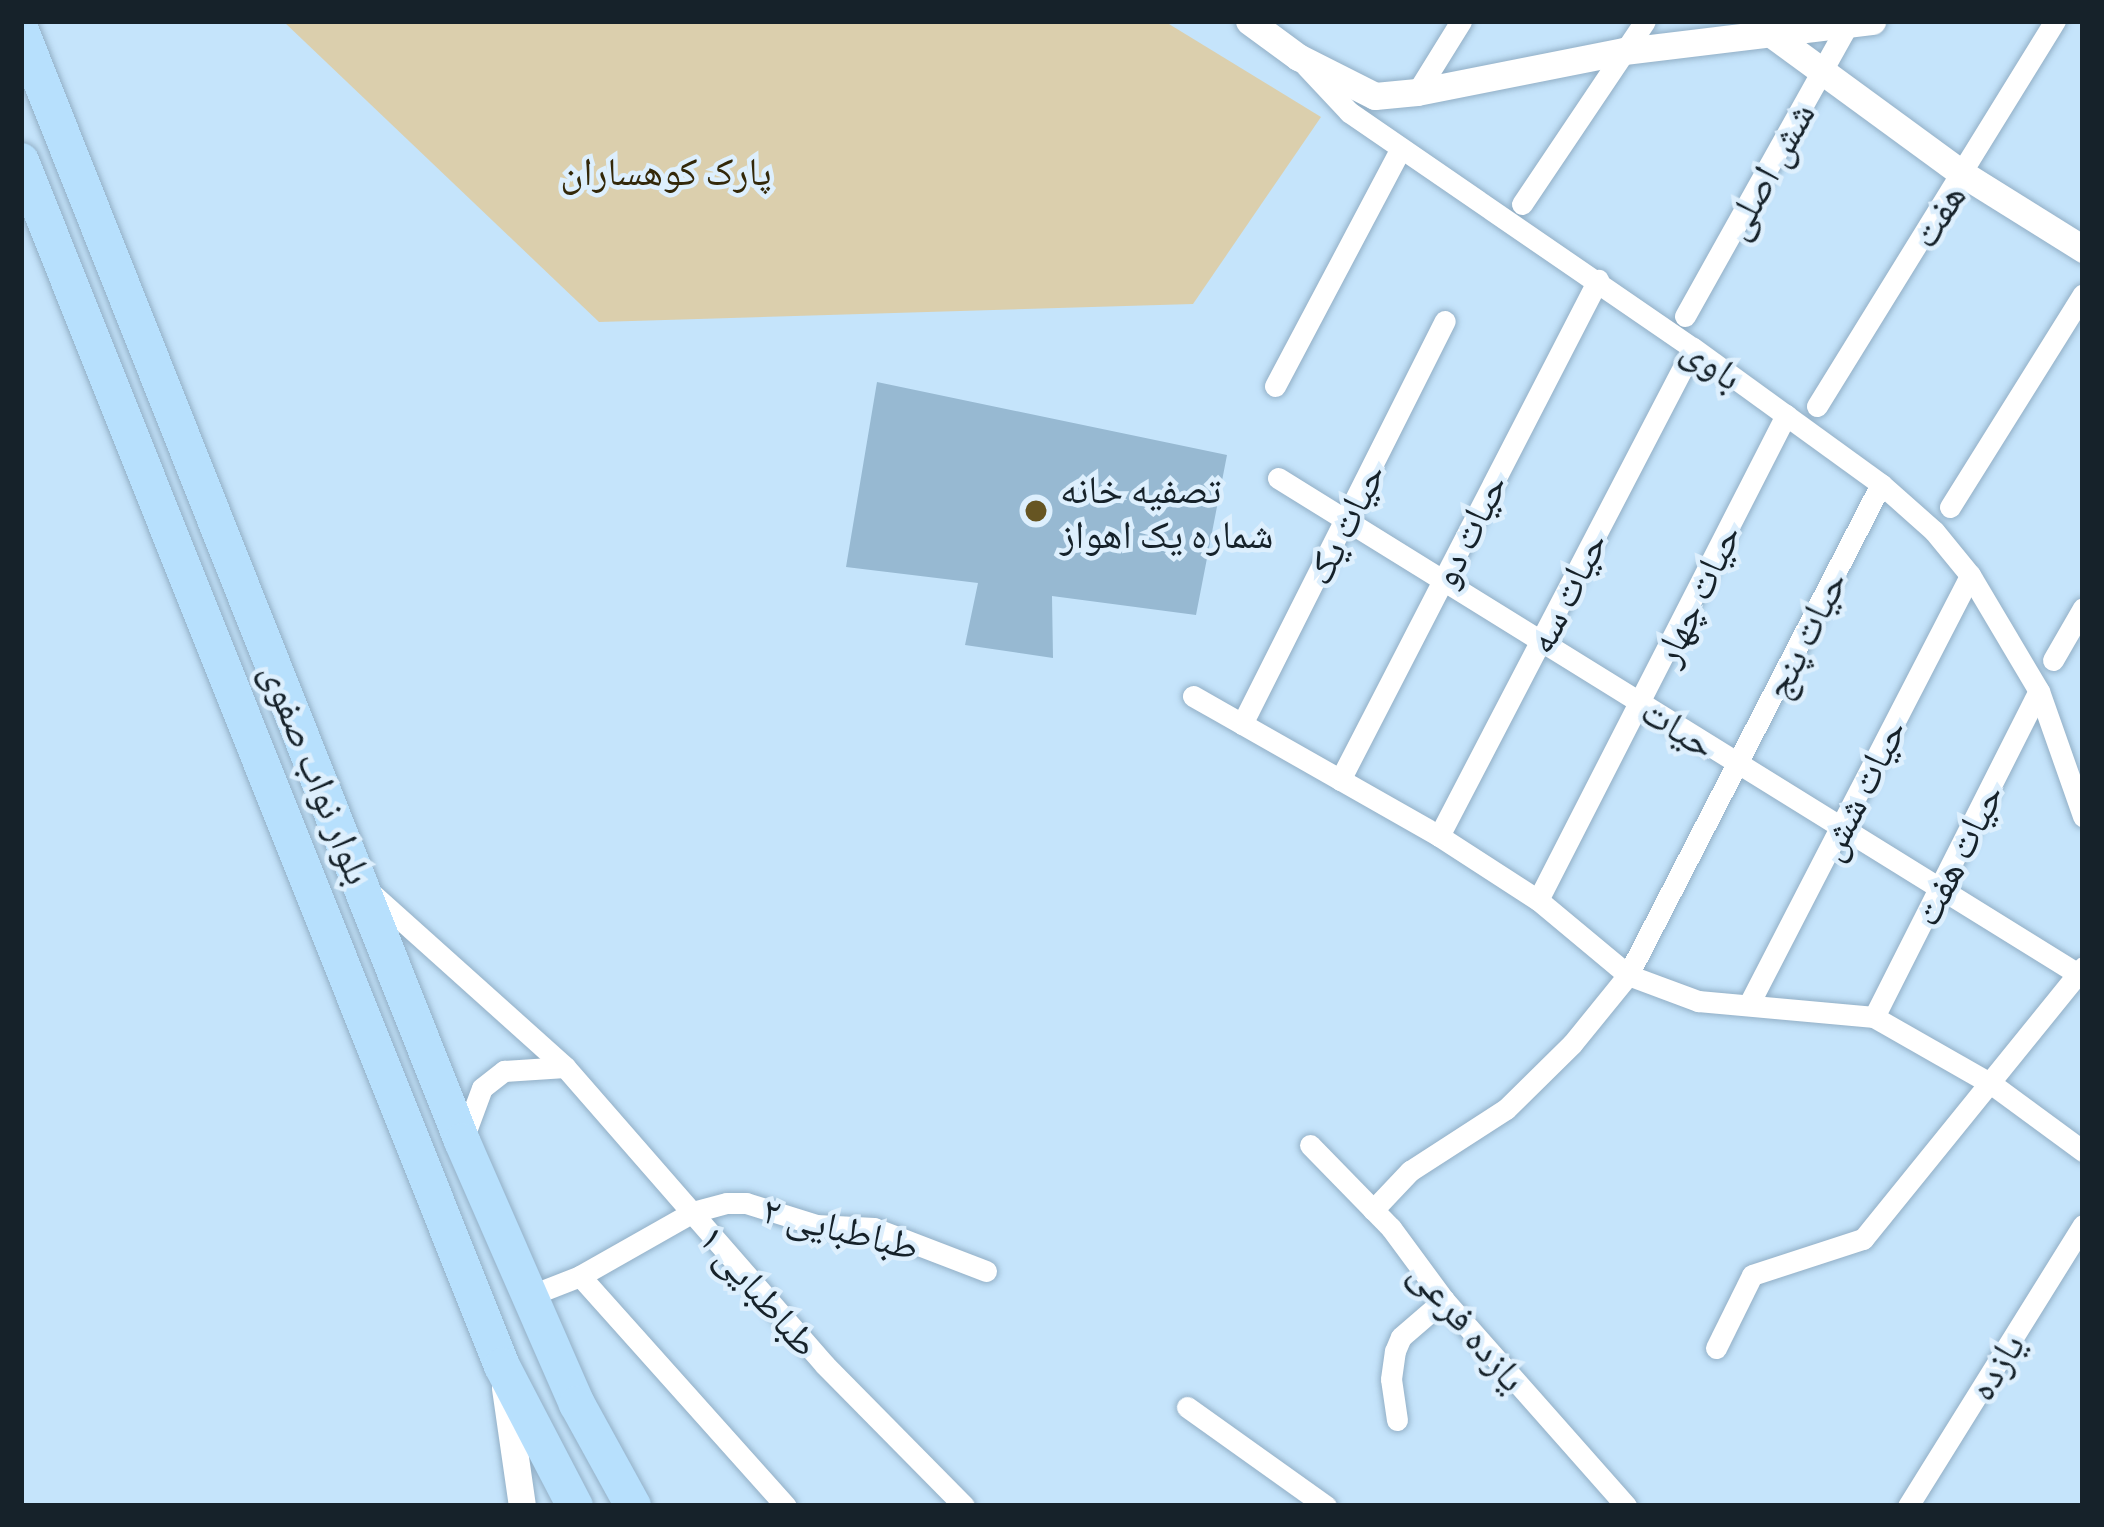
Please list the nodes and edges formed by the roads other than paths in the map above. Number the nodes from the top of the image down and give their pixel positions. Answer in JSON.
{"nodes":[{"id":1,"x":1250,"y":21,"type":"edge"},
{"id":2,"x":1461,"y":21,"type":"edge"},
{"id":3,"x":1645,"y":21,"type":"edge"},
{"id":4,"x":2055,"y":21,"type":"edge"},
{"id":5,"x":1857,"y":22,"type":"edge"},
{"id":6,"x":1764,"y":28,"type":"edge"},
{"id":7,"x":21,"y":31,"type":"edge"},
{"id":8,"x":1624,"y":51,"type":"junction"},
{"id":9,"x":1298,"y":57,"type":"junction"},
{"id":10,"x":1821,"y":74,"type":"junction"},
{"id":11,"x":1417,"y":92,"type":"junction"},
{"id":12,"x":1401,"y":148,"type":"junction"},
{"id":13,"x":21,"y":161,"type":"edge"},
{"id":14,"x":1963,"y":174,"type":"junction"},
{"id":15,"x":1522,"y":204,"type":"dead end"},
{"id":16,"x":2083,"y":249,"type":"edge"},
{"id":17,"x":1598,"y":280,"type":"junction"},
{"id":18,"x":2083,"y":294,"type":"edge"},
{"id":19,"x":1685,"y":316,"type":"dead end"},
{"id":20,"x":1445,"y":321,"type":"dead end"},
{"id":21,"x":1693,"y":348,"type":"junction"},
{"id":22,"x":1275,"y":386,"type":"dead end"},
{"id":23,"x":1817,"y":406,"type":"dead end"},
{"id":24,"x":1786,"y":415,"type":"junction"},
{"id":25,"x":1278,"y":478,"type":"dead end"},
{"id":26,"x":1881,"y":484,"type":"junction"},
{"id":27,"x":1950,"y":507,"type":"dead end"},
{"id":28,"x":1345,"y":520,"type":"junction"},
{"id":29,"x":1970,"y":575,"type":"junction"},
{"id":30,"x":1442,"y":580,"type":"junction"},
{"id":31,"x":2083,"y":608,"type":"edge"},
{"id":32,"x":1540,"y":641,"type":"junction"},
{"id":33,"x":2053,"y":659,"type":"dead end"},
{"id":34,"x":2039,"y":691,"type":"junction"},
{"id":35,"x":1193,"y":696,"type":"dead end"},
{"id":36,"x":1642,"y":704,"type":"junction"},
{"id":37,"x":1242,"y":724,"type":"junction"},
{"id":38,"x":1737,"y":763,"type":"junction"},
{"id":39,"x":1340,"y":780,"type":"junction"},
{"id":40,"x":2083,"y":816,"type":"edge"},
{"id":41,"x":1840,"y":827,"type":"junction"},
{"id":42,"x":1438,"y":836,"type":"junction"},
{"id":43,"x":363,"y":886,"type":"junction"},
{"id":44,"x":1940,"y":888,"type":"junction"},
{"id":45,"x":1538,"y":900,"type":"junction"},
{"id":46,"x":2081,"y":971,"type":"edge"},
{"id":47,"x":1628,"y":975,"type":"junction"},
{"id":48,"x":1750,"y":1002,"type":"junction"},
{"id":49,"x":1874,"y":1017,"type":"junction"},
{"id":50,"x":565,"y":1067,"type":"junction"},
{"id":51,"x":1993,"y":1085,"type":"junction"},
{"id":52,"x":462,"y":1142,"type":"junction"},
{"id":53,"x":1310,"y":1145,"type":"dead end"},
{"id":54,"x":2083,"y":1151,"type":"edge"},
{"id":55,"x":1373,"y":1210,"type":"junction"},
{"id":56,"x":694,"y":1212,"type":"junction"},
{"id":57,"x":2083,"y":1226,"type":"edge"},
{"id":58,"x":986,"y":1271,"type":"dead end"},
{"id":59,"x":580,"y":1276,"type":"junction"},
{"id":60,"x":529,"y":1296,"type":"junction"},
{"id":61,"x":1444,"y":1300,"type":"junction"},
{"id":62,"x":1717,"y":1348,"type":"dead end"},
{"id":63,"x":502,"y":1366,"type":"junction"},
{"id":64,"x":1187,"y":1407,"type":"dead end"},
{"id":65,"x":1397,"y":1420,"type":"dead end"},
{"id":66,"x":522,"y":1506,"type":"edge"},
{"id":67,"x":575,"y":1506,"type":"edge"},
{"id":68,"x":633,"y":1506,"type":"edge"},
{"id":69,"x":786,"y":1506,"type":"edge"},
{"id":70,"x":964,"y":1506,"type":"edge"},
{"id":71,"x":1326,"y":1506,"type":"edge"},
{"id":72,"x":1627,"y":1506,"type":"edge"},
{"id":73,"x":1908,"y":1506,"type":"edge"}],
"edges":[{"from":1,"to":9,"type":"street"},
{"from":2,"to":11,"type":"street"},
{"from":3,"to":8,"type":"street"},
{"from":4,"to":14,"type":"street","name":"هفت"},
{"from":5,"to":6,"type":"street"},
{"from":5,"to":10,"type":"street","name":"شش اصلی"},
{"from":6,"to":8,"type":"street"},
{"from":6,"to":10,"type":"street"},
{"from":7,"to":43,"type":"main road","name":"بلوار نواب صفوی"},
{"from":8,"to":11,"type":"street"},
{"from":8,"to":15,"type":"street"},
{"from":9,"to":11,"type":"street"},
{"from":9,"to":12,"type":"street","name":"باوی"},
{"from":10,"to":14,"type":"street"},
{"from":10,"to":19,"type":"street","name":"شش اصلی"},
{"from":12,"to":17,"type":"street","name":"باوی"},
{"from":12,"to":22,"type":"street"},
{"from":13,"to":63,"type":"main road","name":"بلوار نواب صفوی"},
{"from":14,"to":16,"type":"street"},
{"from":14,"to":23,"type":"street","name":"هفت"},
{"from":17,"to":21,"type":"street","name":"باوی"},
{"from":17,"to":30,"type":"street","name":"حیات دو"},
{"from":18,"to":27,"type":"street"},
{"from":20,"to":28,"type":"street","name":"حیات یک"},
{"from":21,"to":24,"type":"street","name":"باوی"},
{"from":21,"to":32,"type":"street","name":"حیات سه"},
{"from":24,"to":26,"type":"street","name":"باوی"},
{"from":24,"to":36,"type":"street","name":"حیات چهار"},
{"from":25,"to":28,"type":"street","name":"حیات"},
{"from":26,"to":29,"type":"street","name":"باوی"},
{"from":26,"to":38,"type":"street","name":"حیات پنج"},
{"from":28,"to":30,"type":"street","name":"حیات"},
{"from":28,"to":37,"type":"street","name":"حیات یک"},
{"from":29,"to":34,"type":"street","name":"باوی"},
{"from":29,"to":41,"type":"street","name":"حیات شش"},
{"from":30,"to":32,"type":"street","name":"حیات"},
{"from":30,"to":39,"type":"street","name":"حیات دو"},
{"from":31,"to":33,"type":"street"},
{"from":32,"to":36,"type":"street","name":"حیات"},
{"from":32,"to":42,"type":"street","name":"حیات سه"},
{"from":34,"to":40,"type":"street","name":"باوی"},
{"from":34,"to":44,"type":"street","name":"حیات هفت"},
{"from":35,"to":37,"type":"street"},
{"from":36,"to":38,"type":"street","name":"حیات"},
{"from":36,"to":45,"type":"street","name":"حیات چهار"},
{"from":37,"to":39,"type":"street"},
{"from":38,"to":41,"type":"street","name":"حیات"},
{"from":38,"to":47,"type":"street","name":"حیات پنج"},
{"from":39,"to":42,"type":"street"},
{"from":41,"to":44,"type":"street","name":"حیات"},
{"from":41,"to":48,"type":"street","name":"حیات شش"},
{"from":42,"to":45,"type":"street"},
{"from":43,"to":50,"type":"street","name":"طباطبایی ۱"},
{"from":43,"to":52,"type":"main road","name":"بلوار نواب صفوی"},
{"from":44,"to":46,"type":"street","name":"حیات"},
{"from":44,"to":49,"type":"street","name":"حیات هفت"},
{"from":45,"to":47,"type":"street"},
{"from":46,"to":51,"type":"street"},
{"from":47,"to":48,"type":"street"},
{"from":47,"to":55,"type":"street","name":"حیات پنج"},
{"from":48,"to":49,"type":"street"},
{"from":49,"to":51,"type":"street"},
{"from":50,"to":52,"type":"street"},
{"from":50,"to":56,"type":"street","name":"طباطبایی ۱"},
{"from":51,"to":54,"type":"street"},
{"from":51,"to":62,"type":"street"},
{"from":52,"to":60,"type":"main road","name":"بلوار نواب صفوی"},
{"from":53,"to":55,"type":"street","name":"یازده فرعی"},
{"from":55,"to":61,"type":"street","name":"یازده فرعی"},
{"from":56,"to":58,"type":"street","name":"طباطبایی ۲"},
{"from":56,"to":59,"type":"street"},
{"from":56,"to":70,"type":"street","name":"طباطبایی ۱"},
{"from":57,"to":73,"type":"street","name":"یازده"},
{"from":59,"to":60,"type":"street"},
{"from":59,"to":69,"type":"street"},
{"from":60,"to":68,"type":"main road","name":"بلوار نواب صفوی"},
{"from":61,"to":65,"type":"street"},
{"from":61,"to":72,"type":"street","name":"یازده فرعی"},
{"from":63,"to":66,"type":"street"},
{"from":63,"to":67,"type":"main road","name":"بلوار نواب صفوی"},
{"from":64,"to":71,"type":"street"}]}
